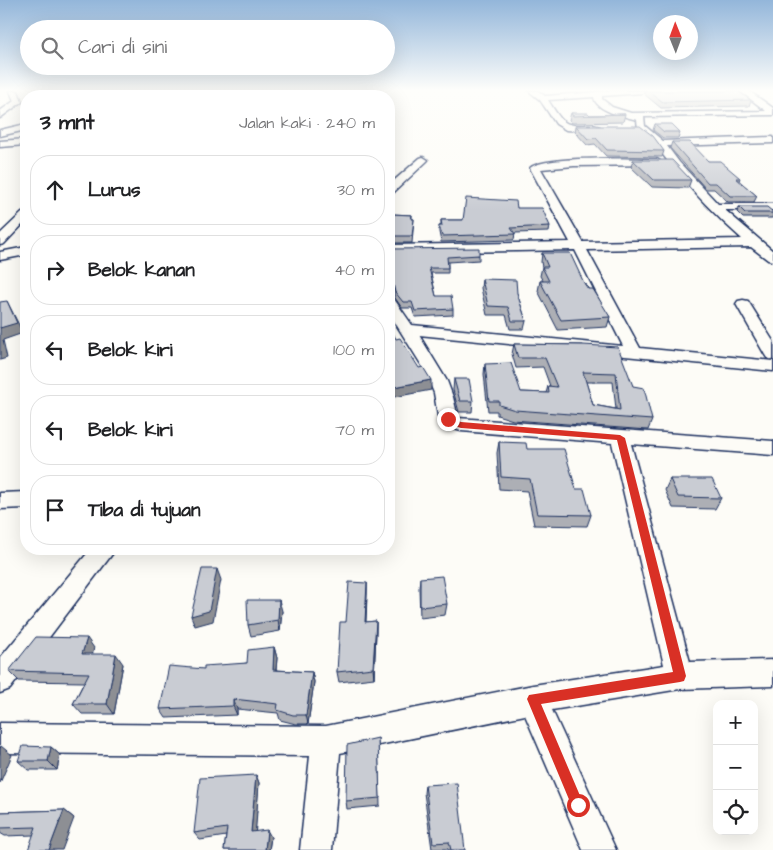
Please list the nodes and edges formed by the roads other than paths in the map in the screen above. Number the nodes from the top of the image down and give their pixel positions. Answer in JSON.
{"nodes":[{"id":1,"x":643,"y":131,"type":"edge"},
{"id":2,"x":773,"y":140,"type":"edge"},
{"id":3,"x":20,"y":142,"type":"edge"},
{"id":4,"x":661,"y":143,"type":"junction"},
{"id":5,"x":0,"y":144,"type":"edge"},
{"id":6,"x":0,"y":153,"type":"edge"},
{"id":7,"x":18,"y":153,"type":"dead end"},
{"id":8,"x":423,"y":160,"type":"dead end"},
{"id":9,"x":673,"y":162,"type":"junction"},
{"id":10,"x":395,"y":186,"type":"edge"},
{"id":11,"x":716,"y":206,"type":"junction"},
{"id":12,"x":773,"y":207,"type":"edge"},
{"id":13,"x":20,"y":217,"type":"edge"},
{"id":14,"x":7,"y":218,"type":"dead end"},
{"id":15,"x":20,"y":221,"type":"edge"},
{"id":16,"x":0,"y":240,"type":"edge"},
{"id":17,"x":753,"y":243,"type":"junction"},
{"id":18,"x":579,"y":245,"type":"junction"},
{"id":19,"x":395,"y":249,"type":"edge"},
{"id":20,"x":20,"y":252,"type":"edge"},
{"id":21,"x":0,"y":256,"type":"edge"},
{"id":22,"x":773,"y":257,"type":"edge"},
{"id":23,"x":743,"y":304,"type":"dead end"},
{"id":24,"x":395,"y":311,"type":"edge"},
{"id":25,"x":407,"y":329,"type":"junction"},
{"id":26,"x":634,"y":351,"type":"junction"},
{"id":27,"x":773,"y":355,"type":"edge"},
{"id":28,"x":773,"y":366,"type":"edge"},
{"id":29,"x":620,"y":438,"type":"junction"},
{"id":30,"x":773,"y":448,"type":"edge"},
{"id":31,"x":0,"y":500,"type":"edge"},
{"id":32,"x":20,"y":500,"type":"edge"},
{"id":33,"x":101,"y":555,"type":"edge"},
{"id":34,"x":772,"y":675,"type":"edge"},
{"id":35,"x":680,"y":676,"type":"junction"},
{"id":36,"x":0,"y":680,"type":"edge"},
{"id":37,"x":533,"y":699,"type":"junction"},
{"id":38,"x":0,"y":738,"type":"edge"},
{"id":39,"x":326,"y":741,"type":"junction"},
{"id":40,"x":316,"y":850,"type":"edge"},
{"id":41,"x":600,"y":850,"type":"edge"}],
"edges":[{"from":1,"to":4,"type":"street"},
{"from":2,"to":4,"type":"street"},
{"from":3,"to":5,"type":"street"},
{"from":4,"to":9,"type":"street"},
{"from":6,"to":7,"type":"street"},
{"from":8,"to":10,"type":"street"},
{"from":9,"to":11,"type":"street"},
{"from":9,"to":18,"type":"street"},
{"from":11,"to":12,"type":"street"},
{"from":11,"to":17,"type":"street"},
{"from":13,"to":14,"type":"street"},
{"from":15,"to":16,"type":"street"},
{"from":17,"to":18,"type":"street"},
{"from":17,"to":22,"type":"street"},
{"from":18,"to":19,"type":"street"},
{"from":18,"to":26,"type":"street"},
{"from":20,"to":21,"type":"street"},
{"from":23,"to":27,"type":"street"},
{"from":24,"to":25,"type":"street"},
{"from":25,"to":26,"type":"street"},
{"from":25,"to":29,"type":"street"},
{"from":26,"to":28,"type":"street"},
{"from":29,"to":30,"type":"street"},
{"from":29,"to":35,"type":"street"},
{"from":31,"to":32,"type":"street"},
{"from":33,"to":36,"type":"street"},
{"from":34,"to":35,"type":"street"},
{"from":35,"to":37,"type":"street"},
{"from":37,"to":39,"type":"street"},
{"from":37,"to":41,"type":"street"},
{"from":38,"to":39,"type":"street"},
{"from":39,"to":40,"type":"street"}]}
